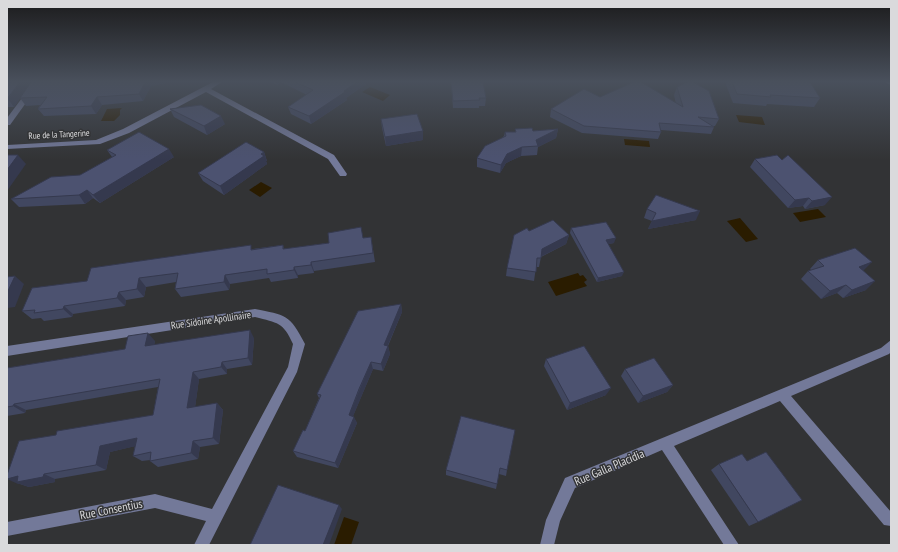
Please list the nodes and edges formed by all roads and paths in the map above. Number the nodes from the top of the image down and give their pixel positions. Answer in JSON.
{"nodes":[{"id":1,"x":19,"y":108,"type":"edge"},
{"id":2,"x":171,"y":108,"type":"edge"},
{"id":3,"x":239,"y":108,"type":"edge"},
{"id":4,"x":7,"y":123,"type":"edge"},
{"id":5,"x":7,"y":147,"type":"edge"},
{"id":6,"x":344,"y":174,"type":"dead end"},
{"id":7,"x":891,"y":346,"type":"edge"},
{"id":8,"x":7,"y":351,"type":"edge"},
{"id":9,"x":782,"y":394,"type":"junction"},
{"id":10,"x":665,"y":443,"type":"junction"},
{"id":11,"x":215,"y":517,"type":"junction"},
{"id":12,"x":889,"y":520,"type":"dead end"},
{"id":13,"x":7,"y":529,"type":"edge"},
{"id":14,"x":200,"y":545,"type":"edge"},
{"id":15,"x":547,"y":545,"type":"edge"},
{"id":16,"x":732,"y":545,"type":"edge"}],
"edges":[{"from":1,"to":4,"type":"street"},
{"from":2,"to":5,"type":"street","name":"Rue de la Tangerine"},
{"from":3,"to":6,"type":"street"},
{"from":7,"to":9,"type":"street","name":"Rue Galla Placidia"},
{"from":8,"to":11,"type":"street","name":"Rue Sidoine Apollinaire"},
{"from":9,"to":10,"type":"street","name":"Rue Galla Placidia"},
{"from":9,"to":12,"type":"street"},
{"from":10,"to":15,"type":"street","name":"Rue Galla Placidia"},
{"from":10,"to":16,"type":"street"},
{"from":11,"to":13,"type":"street","name":"Rue Consentius"},
{"from":11,"to":14,"type":"street","name":"Rue Sidoine Apollinaire"}]}
